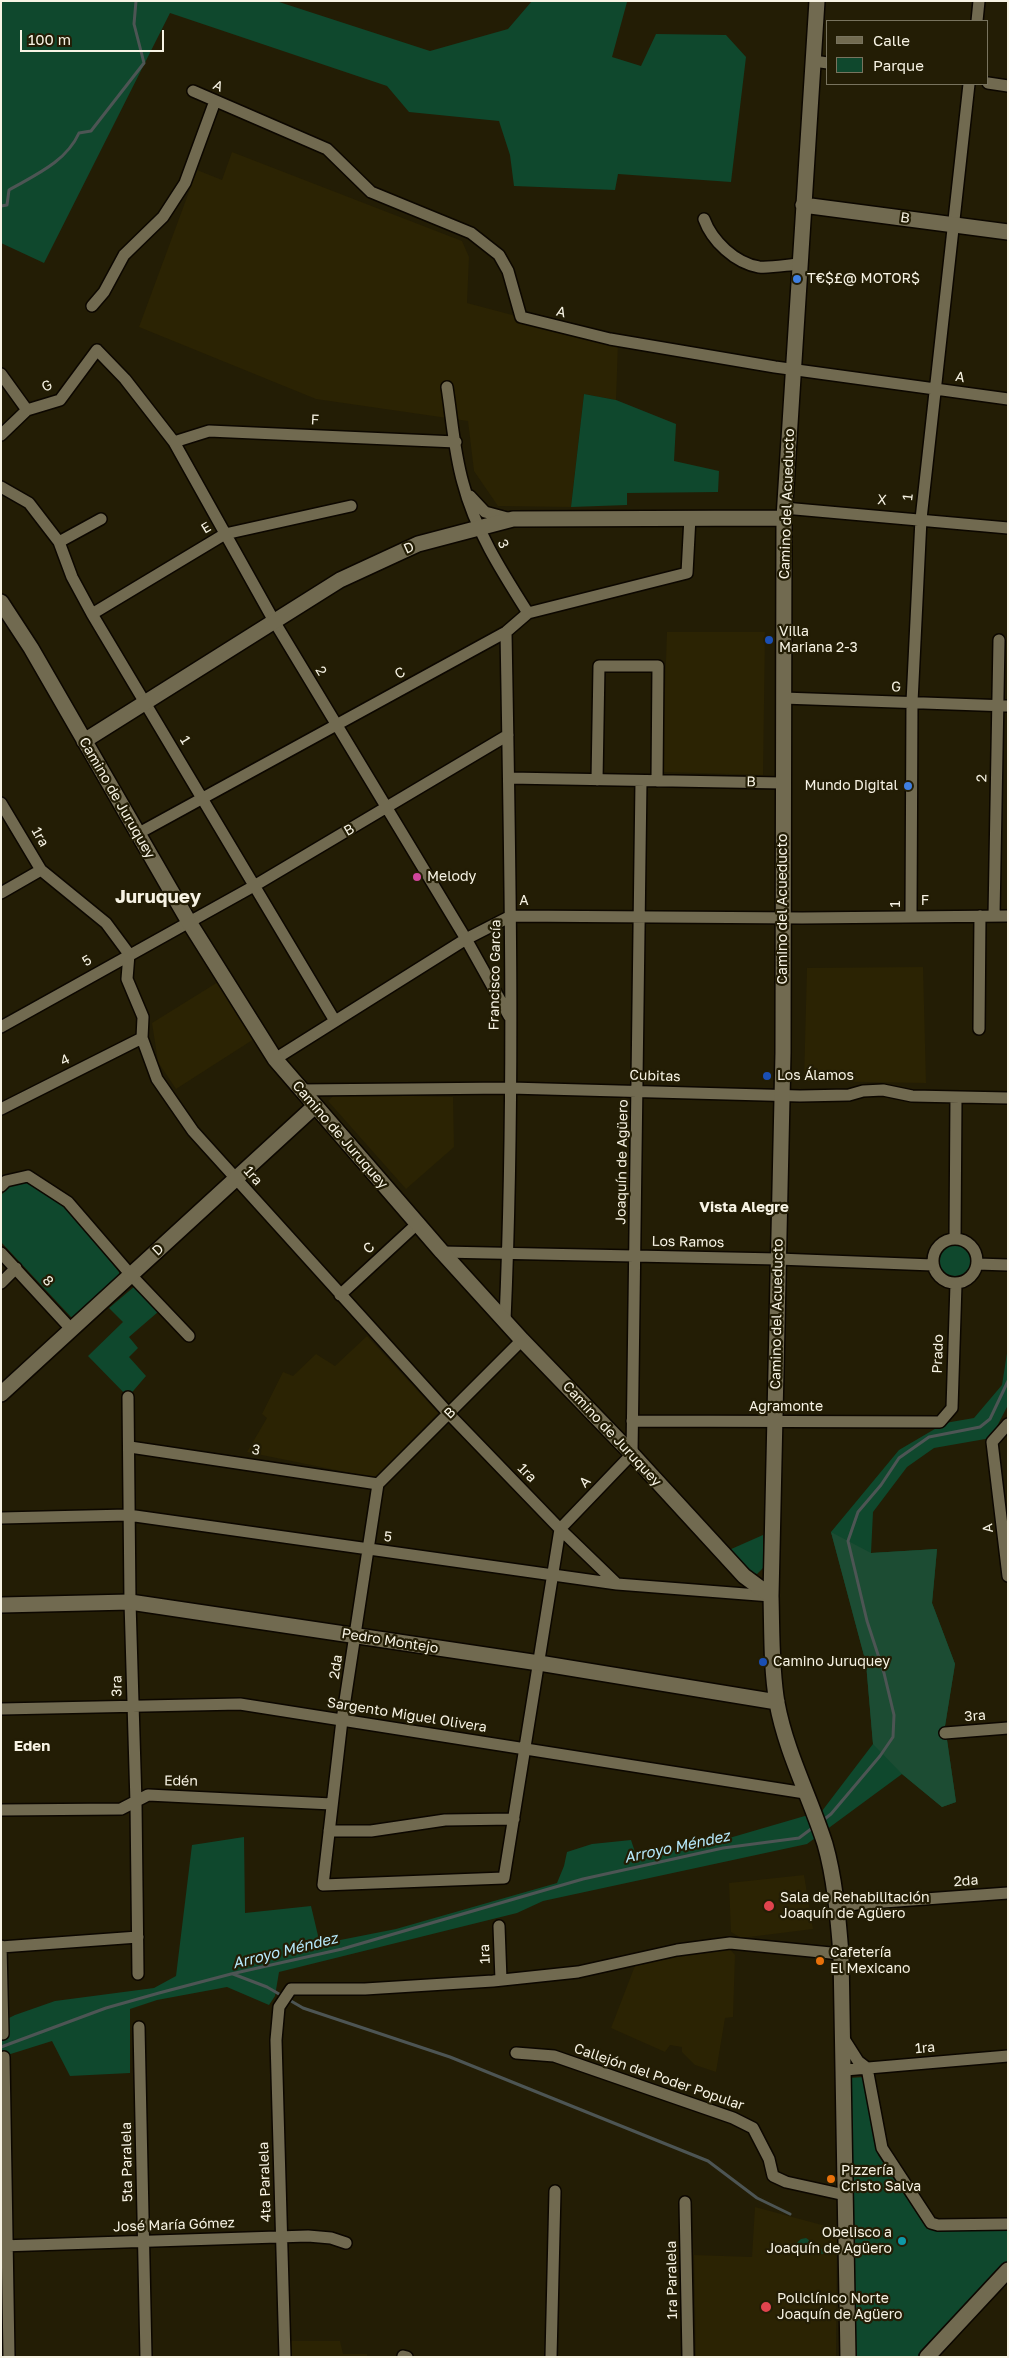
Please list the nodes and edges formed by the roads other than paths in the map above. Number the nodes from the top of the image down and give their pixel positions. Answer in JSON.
{"nodes":[{"id":1,"x":817,"y":1,"type":"edge"},
{"id":2,"x":979,"y":1,"type":"edge"},
{"id":3,"x":977,"y":20,"type":"edge"},
{"id":4,"x":820,"y":62,"type":"edge"},
{"id":5,"x":989,"y":83,"type":"edge"},
{"id":6,"x":969,"y":85,"type":"edge"},
{"id":7,"x":1008,"y":86,"type":"edge"},
{"id":8,"x":193,"y":91,"type":"dead end"},
{"id":9,"x":216,"y":101,"type":"junction"},
{"id":10,"x":802,"y":205,"type":"junction"},
{"id":11,"x":704,"y":219,"type":"dead end"},
{"id":12,"x":953,"y":225,"type":"junction"},
{"id":13,"x":1008,"y":232,"type":"edge"},
{"id":14,"x":799,"y":264,"type":"junction"},
{"id":15,"x":92,"y":306,"type":"dead end"},
{"id":16,"x":97,"y":350,"type":"joint"},
{"id":17,"x":792,"y":370,"type":"junction"},
{"id":18,"x":1,"y":374,"type":"edge"},
{"id":19,"x":447,"y":387,"type":"dead end"},
{"id":20,"x":937,"y":388,"type":"junction"},
{"id":21,"x":1008,"y":399,"type":"edge"},
{"id":22,"x":27,"y":410,"type":"junction"},
{"id":23,"x":1,"y":435,"type":"edge"},
{"id":24,"x":174,"y":442,"type":"junction"},
{"id":25,"x":456,"y":442,"type":"junction"},
{"id":26,"x":462,"y":482,"type":"junction"},
{"id":27,"x":1,"y":487,"type":"edge"},
{"id":28,"x":351,"y":506,"type":"dead end"},
{"id":29,"x":784,"y":513,"type":"junction"},
{"id":30,"x":690,"y":517,"type":"junction"},
{"id":31,"x":101,"y":519,"type":"dead end"},
{"id":32,"x":513,"y":519,"type":"junction"},
{"id":33,"x":921,"y":519,"type":"junction"},
{"id":34,"x":479,"y":528,"type":"junction"},
{"id":35,"x":1008,"y":528,"type":"edge"},
{"id":36,"x":225,"y":534,"type":"junction"},
{"id":37,"x":59,"y":542,"type":"junction"},
{"id":38,"x":1,"y":602,"type":"edge"},
{"id":39,"x":528,"y":613,"type":"junction"},
{"id":40,"x":92,"y":614,"type":"junction"},
{"id":41,"x":274,"y":621,"type":"junction"},
{"id":42,"x":506,"y":632,"type":"junction"},
{"id":43,"x":999,"y":640,"type":"dead end"},
{"id":44,"x":783,"y":698,"type":"junction"},
{"id":45,"x":912,"y":702,"type":"junction"},
{"id":46,"x":146,"y":703,"type":"junction"},
{"id":47,"x":1003,"y":706,"type":"edge"},
{"id":48,"x":336,"y":725,"type":"junction"},
{"id":49,"x":508,"y":735,"type":"junction"},
{"id":50,"x":84,"y":741,"type":"junction"},
{"id":51,"x":510,"y":778,"type":"junction"},
{"id":52,"x":597,"y":780,"type":"junction"},
{"id":53,"x":641,"y":781,"type":"junction"},
{"id":54,"x":657,"y":781,"type":"junction"},
{"id":55,"x":782,"y":783,"type":"junction"},
{"id":56,"x":202,"y":798,"type":"junction"},
{"id":57,"x":1,"y":803,"type":"edge"},
{"id":58,"x":386,"y":808,"type":"junction"},
{"id":59,"x":139,"y":834,"type":"junction"},
{"id":60,"x":41,"y":870,"type":"junction"},
{"id":61,"x":254,"y":886,"type":"junction"},
{"id":62,"x":1,"y":893,"type":"edge"},
{"id":63,"x":511,"y":916,"type":"junction"},
{"id":64,"x":640,"y":916,"type":"junction"},
{"id":65,"x":911,"y":916,"type":"junction"},
{"id":66,"x":980,"y":916,"type":"junction"},
{"id":67,"x":994,"y":916,"type":"junction"},
{"id":68,"x":1008,"y":916,"type":"edge"},
{"id":69,"x":782,"y":918,"type":"junction"},
{"id":70,"x":189,"y":922,"type":"junction"},
{"id":71,"x":466,"y":939,"type":"junction"},
{"id":72,"x":129,"y":954,"type":"junction"},
{"id":73,"x":509,"y":1016,"type":"junction"},
{"id":74,"x":335,"y":1020,"type":"junction"},
{"id":75,"x":1,"y":1027,"type":"edge"},
{"id":76,"x":979,"y":1029,"type":"dead end"},
{"id":77,"x":142,"y":1038,"type":"junction"},
{"id":78,"x":275,"y":1059,"type":"junction"},
{"id":79,"x":510,"y":1088,"type":"junction"},
{"id":80,"x":300,"y":1090,"type":"junction"},
{"id":81,"x":638,"y":1091,"type":"junction"},
{"id":82,"x":782,"y":1095,"type":"junction"},
{"id":83,"x":956,"y":1098,"type":"junction"},
{"id":84,"x":1008,"y":1098,"type":"edge"},
{"id":85,"x":314,"y":1106,"type":"junction"},
{"id":86,"x":1,"y":1109,"type":"edge"},
{"id":87,"x":235,"y":1179,"type":"junction"},
{"id":88,"x":1,"y":1186,"type":"edge"},
{"id":89,"x":417,"y":1224,"type":"junction"},
{"id":90,"x":955,"y":1239,"type":"junction"},
{"id":91,"x":1,"y":1252,"type":"edge"},
{"id":92,"x":442,"y":1252,"type":"junction"},
{"id":93,"x":508,"y":1253,"type":"junction"},
{"id":94,"x":636,"y":1256,"type":"junction"},
{"id":95,"x":778,"y":1259,"type":"junction"},
{"id":96,"x":977,"y":1264,"type":"junction"},
{"id":97,"x":1008,"y":1264,"type":"edge"},
{"id":98,"x":933,"y":1265,"type":"junction"},
{"id":99,"x":16,"y":1268,"type":"junction"},
{"id":100,"x":131,"y":1275,"type":"junction"},
{"id":101,"x":1,"y":1283,"type":"edge"},
{"id":102,"x":956,"y":1284,"type":"junction"},
{"id":103,"x":340,"y":1295,"type":"junction"},
{"id":104,"x":505,"y":1320,"type":"junction"},
{"id":105,"x":72,"y":1330,"type":"junction"},
{"id":106,"x":189,"y":1336,"type":"dead end"},
{"id":107,"x":522,"y":1340,"type":"junction"},
{"id":108,"x":1,"y":1394,"type":"edge"},
{"id":109,"x":128,"y":1397,"type":"dead end"},
{"id":110,"x":449,"y":1414,"type":"junction"},
{"id":111,"x":632,"y":1421,"type":"junction"},
{"id":112,"x":775,"y":1422,"type":"junction"},
{"id":113,"x":940,"y":1422,"type":"joint"},
{"id":114,"x":1008,"y":1424,"type":"edge"},
{"id":115,"x":130,"y":1447,"type":"junction"},
{"id":116,"x":632,"y":1454,"type":"junction"},
{"id":117,"x":378,"y":1484,"type":"junction"},
{"id":118,"x":128,"y":1516,"type":"junction"},
{"id":119,"x":1,"y":1518,"type":"edge"},
{"id":120,"x":560,"y":1529,"type":"junction"},
{"id":121,"x":367,"y":1549,"type":"junction"},
{"id":122,"x":553,"y":1574,"type":"junction"},
{"id":123,"x":1008,"y":1576,"type":"edge"},
{"id":124,"x":617,"y":1584,"type":"junction"},
{"id":125,"x":771,"y":1596,"type":"junction"},
{"id":126,"x":130,"y":1602,"type":"junction"},
{"id":127,"x":1,"y":1605,"type":"edge"},
{"id":128,"x":356,"y":1636,"type":"junction"},
{"id":129,"x":539,"y":1663,"type":"junction"},
{"id":130,"x":777,"y":1702,"type":"junction"},
{"id":131,"x":132,"y":1707,"type":"junction"},
{"id":132,"x":1,"y":1709,"type":"edge"},
{"id":133,"x":342,"y":1720,"type":"junction"},
{"id":134,"x":1008,"y":1728,"type":"edge"},
{"id":135,"x":945,"y":1733,"type":"dead end"},
{"id":136,"x":525,"y":1749,"type":"junction"},
{"id":137,"x":805,"y":1793,"type":"junction"},
{"id":138,"x":136,"y":1803,"type":"junction"},
{"id":139,"x":332,"y":1804,"type":"junction"},
{"id":140,"x":1,"y":1810,"type":"edge"},
{"id":141,"x":514,"y":1819,"type":"junction"},
{"id":142,"x":329,"y":1831,"type":"junction"},
{"id":143,"x":1008,"y":1893,"type":"edge"},
{"id":144,"x":836,"y":1908,"type":"junction"},
{"id":145,"x":499,"y":1926,"type":"dead end"},
{"id":146,"x":138,"y":1938,"type":"junction"},
{"id":147,"x":1,"y":1946,"type":"edge"},
{"id":148,"x":841,"y":1954,"type":"junction"},
{"id":149,"x":138,"y":1974,"type":"dead end"},
{"id":150,"x":501,"y":1980,"type":"junction"},
{"id":151,"x":139,"y":2028,"type":"dead end"},
{"id":152,"x":3,"y":2034,"type":"dead end"},
{"id":153,"x":844,"y":2039,"type":"junction"},
{"id":154,"x":516,"y":2053,"type":"dead end"},
{"id":155,"x":1008,"y":2056,"type":"edge"},
{"id":156,"x":4,"y":2057,"type":"dead end"},
{"id":157,"x":867,"y":2068,"type":"junction"},
{"id":158,"x":844,"y":2070,"type":"junction"},
{"id":159,"x":555,"y":2191,"type":"dead end"},
{"id":160,"x":846,"y":2195,"type":"junction"},
{"id":161,"x":685,"y":2202,"type":"dead end"},
{"id":162,"x":1008,"y":2224,"type":"edge"},
{"id":163,"x":282,"y":2236,"type":"junction"},
{"id":164,"x":143,"y":2241,"type":"junction"},
{"id":165,"x":346,"y":2243,"type":"dead end"},
{"id":166,"x":4,"y":2246,"type":"edge"},
{"id":167,"x":1008,"y":2270,"type":"edge"},
{"id":168,"x":9,"y":2357,"type":"edge"},
{"id":169,"x":146,"y":2357,"type":"edge"},
{"id":170,"x":285,"y":2357,"type":"edge"},
{"id":171,"x":551,"y":2357,"type":"edge"},
{"id":172,"x":688,"y":2357,"type":"edge"},
{"id":173,"x":848,"y":2357,"type":"edge"},
{"id":174,"x":926,"y":2357,"type":"edge"}],
"edges":[{"from":1,"to":4,"type":"street","name":"Camino del Acueducto"},
{"from":2,"to":3,"type":"street"},
{"from":4,"to":10,"type":"street","name":"Camino del Acueducto"},
{"from":5,"to":7,"type":"street"},
{"from":6,"to":12,"type":"street","name":"1"},
{"from":8,"to":9,"type":"street","name":"A"},
{"from":9,"to":15,"type":"street"},
{"from":9,"to":17,"type":"street","name":"A"},
{"from":10,"to":12,"type":"street","name":"B"},
{"from":10,"to":14,"type":"street","name":"Camino del Acueducto"},
{"from":11,"to":14,"type":"street"},
{"from":12,"to":13,"type":"street","name":"B"},
{"from":12,"to":20,"type":"street","name":"1"},
{"from":14,"to":17,"type":"street","name":"Camino del Acueducto"},
{"from":16,"to":22,"type":"street","name":"G"},
{"from":16,"to":24,"type":"street","name":"2"},
{"from":17,"to":20,"type":"street","name":"A"},
{"from":17,"to":29,"type":"street","name":"Camino del Acueducto"},
{"from":18,"to":22,"type":"street"},
{"from":19,"to":25,"type":"street","name":"3"},
{"from":20,"to":21,"type":"street","name":"A"},
{"from":20,"to":33,"type":"street","name":"1"},
{"from":22,"to":23,"type":"street","name":"G"},
{"from":24,"to":25,"type":"street","name":"F"},
{"from":24,"to":36,"type":"street","name":"2"},
{"from":25,"to":26,"type":"street","name":"3"},
{"from":26,"to":32,"type":"street","name":"3"},
{"from":26,"to":34,"type":"street","name":"3"},
{"from":27,"to":37,"type":"street","name":"1"},
{"from":28,"to":36,"type":"street","name":"E"},
{"from":29,"to":30,"type":"street","name":"D"},
{"from":29,"to":33,"type":"street","name":"X"},
{"from":29,"to":44,"type":"street","name":"Camino del Acueducto"},
{"from":30,"to":32,"type":"street","name":"D"},
{"from":30,"to":39,"type":"street","name":"C"},
{"from":31,"to":37,"type":"street"},
{"from":32,"to":34,"type":"street","name":"D"},
{"from":33,"to":35,"type":"street","name":"X"},
{"from":33,"to":45,"type":"street","name":"1"},
{"from":34,"to":39,"type":"street","name":"3"},
{"from":34,"to":41,"type":"street","name":"D"},
{"from":36,"to":40,"type":"street","name":"E"},
{"from":36,"to":41,"type":"street","name":"2"},
{"from":37,"to":40,"type":"street","name":"1"},
{"from":38,"to":50,"type":"street","name":"Camino de Juruquey"},
{"from":39,"to":42,"type":"street","name":"C"},
{"from":40,"to":46,"type":"street","name":"1"},
{"from":41,"to":46,"type":"street","name":"D"},
{"from":41,"to":48,"type":"street","name":"2"},
{"from":42,"to":48,"type":"street","name":"C"},
{"from":42,"to":49,"type":"street","name":"Francisco García"},
{"from":43,"to":47,"type":"street","name":"2"},
{"from":44,"to":45,"type":"street","name":"G"},
{"from":44,"to":55,"type":"street","name":"Camino del Acueducto"},
{"from":45,"to":47,"type":"street","name":"G"},
{"from":45,"to":65,"type":"street","name":"1"},
{"from":46,"to":50,"type":"street","name":"D"},
{"from":46,"to":56,"type":"street","name":"1"},
{"from":47,"to":67,"type":"street","name":"2"},
{"from":48,"to":56,"type":"street","name":"C"},
{"from":48,"to":58,"type":"street","name":"2"},
{"from":49,"to":51,"type":"street","name":"Francisco García"},
{"from":49,"to":58,"type":"street","name":"B"},
{"from":50,"to":59,"type":"street","name":"Camino de Juruquey"},
{"from":51,"to":52,"type":"street","name":"B"},
{"from":51,"to":63,"type":"street","name":"Francisco García"},
{"from":52,"to":53,"type":"street","name":"B"},
{"from":52,"to":54,"type":"street"},
{"from":53,"to":54,"type":"street","name":"B"},
{"from":53,"to":64,"type":"street","name":"Joaquín de Agüero"},
{"from":54,"to":55,"type":"street","name":"B"},
{"from":55,"to":69,"type":"street","name":"Camino del Acueducto"},
{"from":56,"to":59,"type":"street","name":"C"},
{"from":56,"to":61,"type":"street","name":"1"},
{"from":57,"to":60,"type":"street","name":"1ra"},
{"from":58,"to":61,"type":"street","name":"B"},
{"from":58,"to":71,"type":"street","name":"2"},
{"from":59,"to":70,"type":"street","name":"Camino de Juruquey"},
{"from":60,"to":62,"type":"street"},
{"from":60,"to":72,"type":"street","name":"1ra"},
{"from":61,"to":70,"type":"street","name":"B"},
{"from":61,"to":74,"type":"street","name":"1"},
{"from":63,"to":64,"type":"street","name":"A"},
{"from":63,"to":71,"type":"street","name":"A"},
{"from":63,"to":73,"type":"street","name":"Francisco García"},
{"from":64,"to":69,"type":"street","name":"A"},
{"from":64,"to":81,"type":"street","name":"Joaquín de Agüero"},
{"from":65,"to":66,"type":"street","name":"F"},
{"from":65,"to":69,"type":"street","name":"F"},
{"from":66,"to":67,"type":"street","name":"F"},
{"from":66,"to":76,"type":"street"},
{"from":67,"to":68,"type":"street","name":"F"},
{"from":69,"to":82,"type":"street","name":"Camino del Acueducto"},
{"from":70,"to":72,"type":"street","name":"5"},
{"from":70,"to":78,"type":"street","name":"Camino de Juruquey"},
{"from":71,"to":73,"type":"street","name":"2"},
{"from":71,"to":74,"type":"street","name":"A"},
{"from":72,"to":75,"type":"street","name":"5"},
{"from":72,"to":77,"type":"street","name":"1ra"},
{"from":73,"to":79,"type":"street","name":"Francisco García"},
{"from":74,"to":78,"type":"street","name":"A"},
{"from":77,"to":86,"type":"street","name":"4"},
{"from":77,"to":87,"type":"street","name":"1ra"},
{"from":78,"to":80,"type":"street","name":"Camino de Juruquey"},
{"from":79,"to":80,"type":"street","name":"Cubitas"},
{"from":79,"to":81,"type":"street","name":"Cubitas"},
{"from":79,"to":93,"type":"street","name":"Francisco García"},
{"from":80,"to":85,"type":"street","name":"Camino de Juruquey"},
{"from":81,"to":82,"type":"street","name":"Cubitas"},
{"from":81,"to":94,"type":"street","name":"Joaquín de Agüero"},
{"from":82,"to":83,"type":"street","name":"Cubitas"},
{"from":82,"to":95,"type":"street","name":"Camino del Acueducto"},
{"from":83,"to":84,"type":"street","name":"Cubitas"},
{"from":83,"to":90,"type":"street"},
{"from":85,"to":87,"type":"street","name":"D"},
{"from":85,"to":89,"type":"street","name":"Camino de Juruquey"},
{"from":87,"to":100,"type":"street","name":"D"},
{"from":87,"to":103,"type":"street","name":"1ra"},
{"from":88,"to":100,"type":"street"},
{"from":89,"to":92,"type":"street","name":"Camino de Juruquey"},
{"from":89,"to":103,"type":"street","name":"C"},
{"from":90,"to":96,"type":"street"},
{"from":90,"to":98,"type":"street"},
{"from":91,"to":99,"type":"street","name":"8"},
{"from":92,"to":93,"type":"street","name":"Los Ramos"},
{"from":92,"to":104,"type":"street","name":"Camino de Juruquey"},
{"from":93,"to":94,"type":"street","name":"Los Ramos"},
{"from":93,"to":104,"type":"street","name":"Francisco García"},
{"from":94,"to":95,"type":"street","name":"Los Ramos"},
{"from":94,"to":111,"type":"street","name":"Joaquín de Agüero"},
{"from":95,"to":98,"type":"street","name":"Los Ramos"},
{"from":95,"to":112,"type":"street","name":"Camino del Acueducto"},
{"from":96,"to":97,"type":"street"},
{"from":96,"to":102,"type":"street"},
{"from":98,"to":102,"type":"street"},
{"from":99,"to":101,"type":"street"},
{"from":99,"to":105,"type":"street","name":"8"},
{"from":100,"to":105,"type":"street","name":"D"},
{"from":100,"to":106,"type":"street"},
{"from":102,"to":113,"type":"street","name":"Prado"},
{"from":103,"to":110,"type":"street","name":"1ra"},
{"from":104,"to":107,"type":"street","name":"Camino de Juruquey"},
{"from":105,"to":108,"type":"street","name":"D"},
{"from":107,"to":110,"type":"street","name":"B"},
{"from":107,"to":116,"type":"street","name":"Camino de Juruquey"},
{"from":109,"to":115,"type":"street","name":"3ra"},
{"from":110,"to":117,"type":"street","name":"B"},
{"from":110,"to":120,"type":"street","name":"1ra"},
{"from":111,"to":112,"type":"street","name":"Agramonte"},
{"from":111,"to":116,"type":"street","name":"Joaquín de Agüero"},
{"from":112,"to":113,"type":"street","name":"Agramonte"},
{"from":112,"to":125,"type":"street","name":"Camino del Acueducto"},
{"from":114,"to":123,"type":"street","name":"A"},
{"from":115,"to":117,"type":"street","name":"3"},
{"from":115,"to":118,"type":"street","name":"3ra"},
{"from":116,"to":120,"type":"street","name":"A"},
{"from":116,"to":125,"type":"street","name":"Camino de Juruquey"},
{"from":117,"to":121,"type":"street","name":"2da"},
{"from":118,"to":119,"type":"street","name":"5"},
{"from":118,"to":121,"type":"street","name":"5"},
{"from":118,"to":126,"type":"street","name":"3ra"},
{"from":120,"to":122,"type":"street"},
{"from":120,"to":124,"type":"street","name":"1ra"},
{"from":121,"to":122,"type":"street","name":"5"},
{"from":121,"to":128,"type":"street","name":"2da"},
{"from":122,"to":124,"type":"street","name":"5"},
{"from":122,"to":129,"type":"street"},
{"from":124,"to":125,"type":"street","name":"5"},
{"from":125,"to":130,"type":"street","name":"Camino del Acueducto"},
{"from":126,"to":127,"type":"street","name":"Pedro Montejo"},
{"from":126,"to":128,"type":"street","name":"Pedro Montejo"},
{"from":126,"to":131,"type":"street","name":"3ra"},
{"from":128,"to":129,"type":"street","name":"Pedro Montejo"},
{"from":128,"to":133,"type":"street","name":"2da"},
{"from":129,"to":130,"type":"street","name":"Pedro Montejo"},
{"from":129,"to":136,"type":"street"},
{"from":130,"to":137,"type":"street","name":"Camino del Acueducto"},
{"from":131,"to":132,"type":"street","name":"Sargento Miguel Olivera"},
{"from":131,"to":133,"type":"street","name":"Sargento Miguel Olivera"},
{"from":131,"to":138,"type":"street","name":"3ra"},
{"from":133,"to":136,"type":"street","name":"Sargento Miguel Olivera"},
{"from":133,"to":139,"type":"street","name":"2da"},
{"from":134,"to":135,"type":"street","name":"3ra"},
{"from":136,"to":137,"type":"street","name":"Sargento Miguel Olivera"},
{"from":136,"to":141,"type":"street"},
{"from":137,"to":144,"type":"street","name":"Camino del Acueducto"},
{"from":138,"to":139,"type":"street","name":"Edén"},
{"from":138,"to":140,"type":"street","name":"Edén"},
{"from":138,"to":146,"type":"street","name":"3ra"},
{"from":139,"to":142,"type":"street","name":"2da"},
{"from":141,"to":142,"type":"street"},
{"from":141,"to":142,"type":"street","name":"2da"},
{"from":143,"to":144,"type":"street","name":"2da"},
{"from":144,"to":148,"type":"street","name":"Camino del Acueducto"},
{"from":145,"to":150,"type":"street","name":"1ra"},
{"from":146,"to":147,"type":"street"},
{"from":146,"to":149,"type":"street","name":"3ra"},
{"from":147,"to":152,"type":"street"},
{"from":148,"to":150,"type":"street"},
{"from":148,"to":153,"type":"street","name":"Camino del Acueducto"},
{"from":150,"to":163,"type":"street","name":"4ta Paralela"},
{"from":151,"to":164,"type":"street","name":"5ta Paralela"},
{"from":153,"to":157,"type":"street"},
{"from":153,"to":158,"type":"street","name":"Camino del Acueducto"},
{"from":154,"to":160,"type":"street","name":"Callejón del Poder Popular"},
{"from":155,"to":157,"type":"street","name":"1ra"},
{"from":156,"to":166,"type":"street"},
{"from":157,"to":158,"type":"street","name":"1ra"},
{"from":157,"to":162,"type":"street"},
{"from":158,"to":160,"type":"street","name":"Camino del Acueducto"},
{"from":159,"to":171,"type":"street"},
{"from":160,"to":173,"type":"street","name":"Camino del Acueducto"},
{"from":161,"to":172,"type":"street","name":"1ra Paralela"},
{"from":163,"to":164,"type":"street","name":"José María Gómez"},
{"from":163,"to":165,"type":"street","name":"José María Gómez"},
{"from":163,"to":170,"type":"street","name":"4ta Paralela"},
{"from":164,"to":166,"type":"street","name":"José María Gómez"},
{"from":164,"to":169,"type":"street","name":"5ta Paralela"},
{"from":166,"to":168,"type":"street"},
{"from":167,"to":174,"type":"street"}]}
